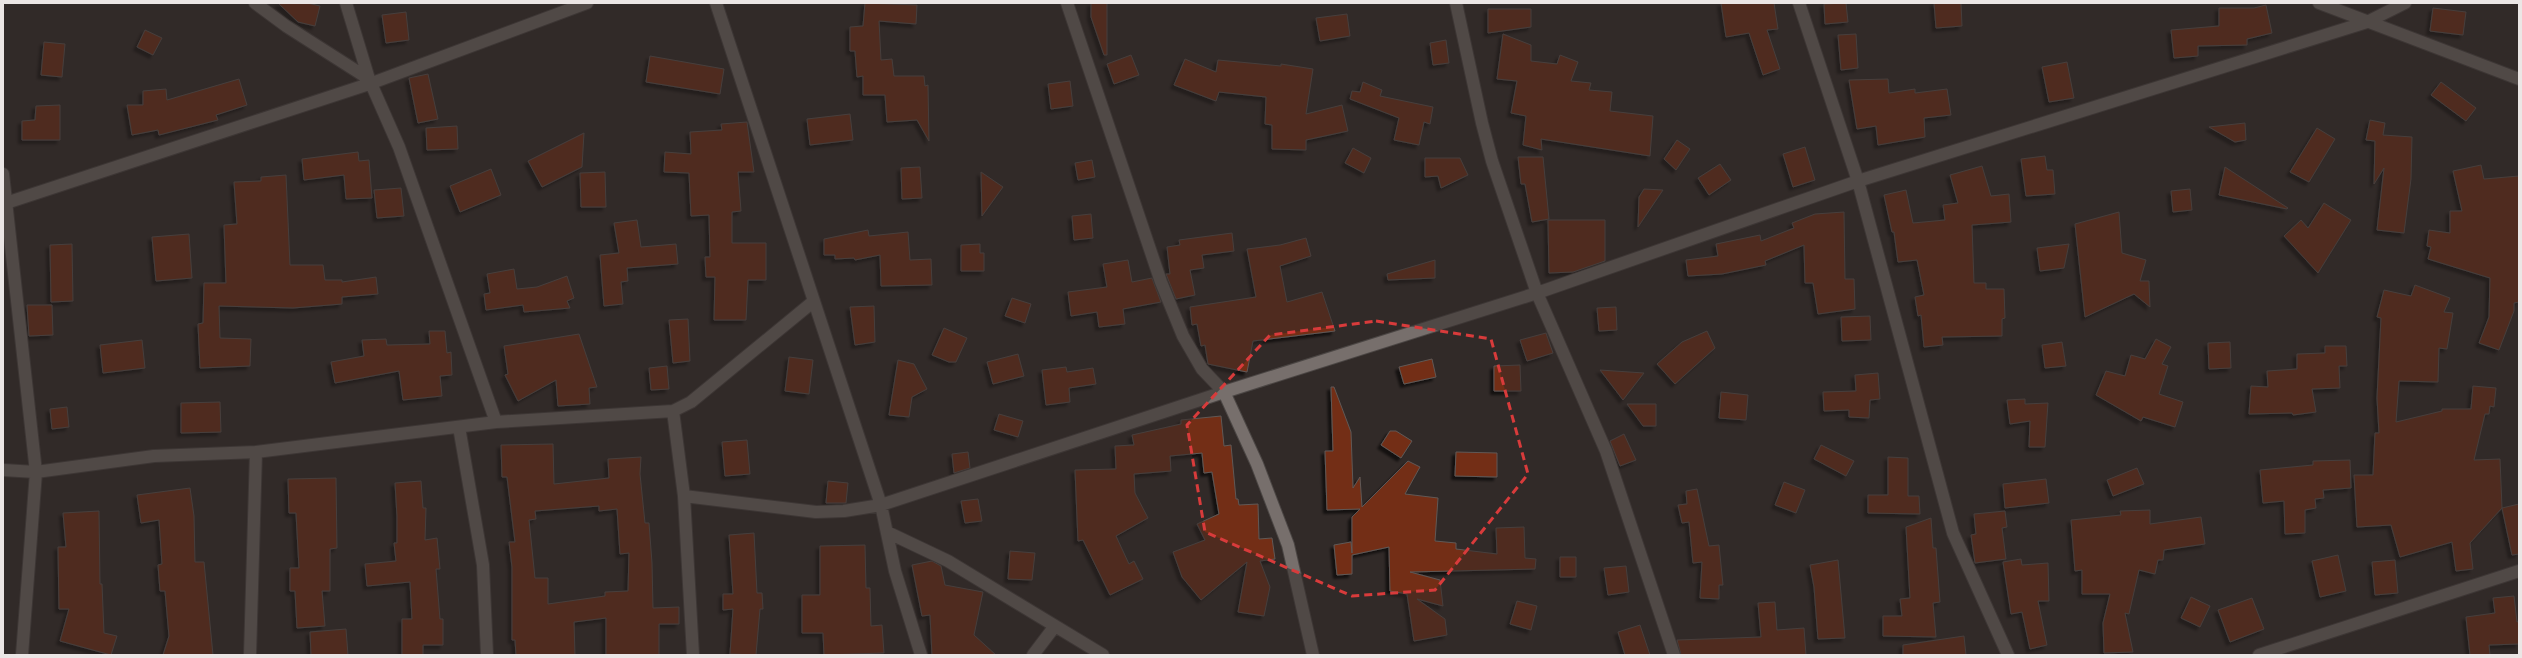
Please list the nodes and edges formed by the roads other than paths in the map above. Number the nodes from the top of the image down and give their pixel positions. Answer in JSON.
{"nodes":[{"id":1,"x":255,"y":3,"type":"edge"},
{"id":2,"x":346,"y":3,"type":"edge"},
{"id":3,"x":587,"y":3,"type":"edge"},
{"id":4,"x":716,"y":3,"type":"edge"},
{"id":5,"x":1067,"y":3,"type":"edge"},
{"id":6,"x":1456,"y":3,"type":"edge"},
{"id":7,"x":1799,"y":3,"type":"edge"},
{"id":8,"x":2319,"y":3,"type":"edge"},
{"id":9,"x":2406,"y":3,"type":"edge"},
{"id":10,"x":2367,"y":22,"type":"junction"},
{"id":11,"x":2519,"y":79,"type":"edge"},
{"id":12,"x":370,"y":81,"type":"junction"},
{"id":13,"x":3,"y":174,"type":"edge"},
{"id":14,"x":1858,"y":181,"type":"junction"},
{"id":15,"x":4,"y":204,"type":"edge"},
{"id":16,"x":1537,"y":293,"type":"junction"},
{"id":17,"x":814,"y":301,"type":"junction"},
{"id":18,"x":1224,"y":392,"type":"junction"},
{"id":19,"x":673,"y":411,"type":"junction"},
{"id":20,"x":496,"y":422,"type":"junction"},
{"id":21,"x":459,"y":427,"type":"junction"},
{"id":22,"x":256,"y":452,"type":"junction"},
{"id":23,"x":3,"y":470,"type":"edge"},
{"id":24,"x":36,"y":472,"type":"junction"},
{"id":25,"x":684,"y":496,"type":"junction"},
{"id":26,"x":881,"y":505,"type":"junction"},
{"id":27,"x":887,"y":532,"type":"junction"},
{"id":28,"x":2519,"y":571,"type":"edge"},
{"id":29,"x":1055,"y":626,"type":"junction"},
{"id":30,"x":22,"y":655,"type":"edge"},
{"id":31,"x":250,"y":655,"type":"edge"},
{"id":32,"x":487,"y":655,"type":"edge"},
{"id":33,"x":693,"y":655,"type":"edge"},
{"id":34,"x":922,"y":655,"type":"edge"},
{"id":35,"x":1033,"y":655,"type":"edge"},
{"id":36,"x":1103,"y":655,"type":"edge"},
{"id":37,"x":1313,"y":655,"type":"edge"},
{"id":38,"x":1674,"y":655,"type":"edge"},
{"id":39,"x":2008,"y":655,"type":"edge"},
{"id":40,"x":2259,"y":655,"type":"edge"}],
"edges":[{"from":1,"to":12,"type":"street"},
{"from":2,"to":12,"type":"street"},
{"from":3,"to":12,"type":"street"},
{"from":4,"to":17,"type":"street"},
{"from":5,"to":18,"type":"street"},
{"from":6,"to":16,"type":"street"},
{"from":7,"to":14,"type":"street"},
{"from":8,"to":10,"type":"street"},
{"from":9,"to":10,"type":"street"},
{"from":10,"to":11,"type":"street"},
{"from":10,"to":14,"type":"street"},
{"from":12,"to":15,"type":"street"},
{"from":12,"to":20,"type":"street"},
{"from":13,"to":15,"type":"street"},
{"from":14,"to":16,"type":"street"},
{"from":14,"to":39,"type":"street"},
{"from":15,"to":24,"type":"street"},
{"from":16,"to":18,"type":"street"},
{"from":16,"to":38,"type":"street"},
{"from":17,"to":19,"type":"street"},
{"from":17,"to":26,"type":"street"},
{"from":18,"to":26,"type":"street"},
{"from":18,"to":37,"type":"street"},
{"from":19,"to":20,"type":"street"},
{"from":19,"to":25,"type":"street"},
{"from":20,"to":21,"type":"street"},
{"from":21,"to":22,"type":"street"},
{"from":21,"to":32,"type":"street"},
{"from":22,"to":24,"type":"street"},
{"from":22,"to":31,"type":"street"},
{"from":23,"to":24,"type":"street"},
{"from":24,"to":30,"type":"street"},
{"from":25,"to":26,"type":"street"},
{"from":25,"to":33,"type":"street"},
{"from":26,"to":27,"type":"street"},
{"from":27,"to":29,"type":"street"},
{"from":27,"to":34,"type":"street"},
{"from":28,"to":40,"type":"street"},
{"from":29,"to":35,"type":"street"},
{"from":29,"to":36,"type":"street"}]}
